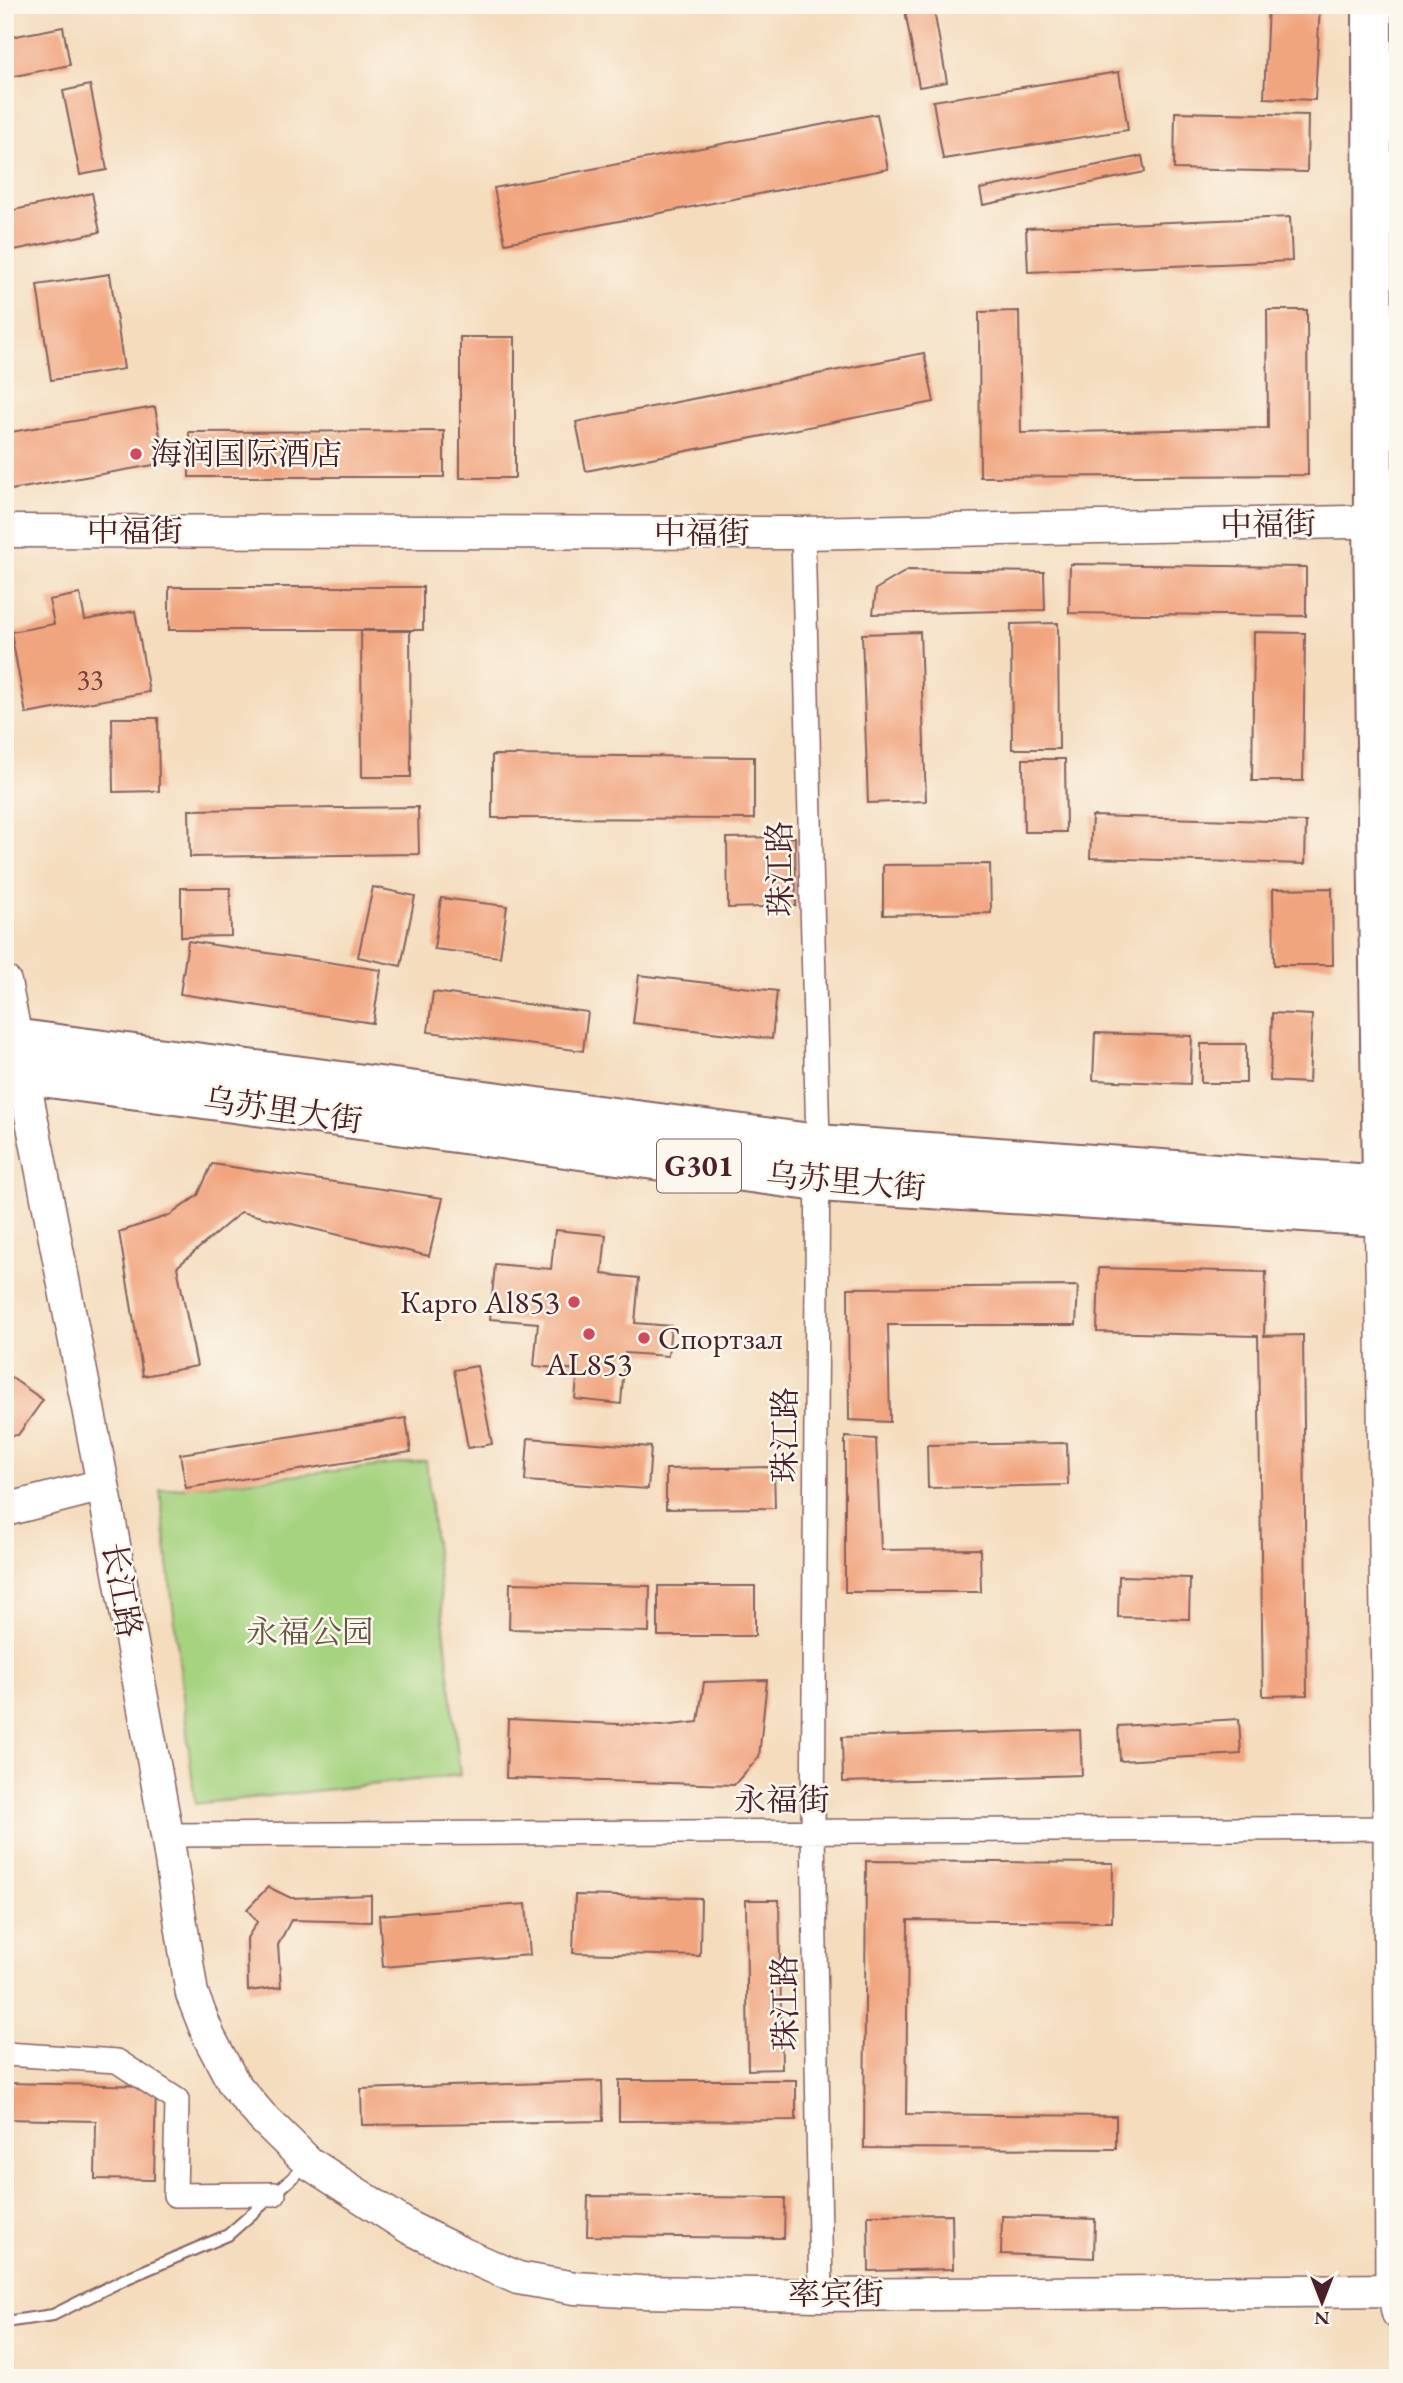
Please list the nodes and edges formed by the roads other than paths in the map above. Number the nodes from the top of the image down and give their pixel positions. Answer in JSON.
{"nodes":[{"id":1,"x":1372,"y":5,"type":"edge"},
{"id":2,"x":1385,"y":521,"type":"edge"},
{"id":3,"x":5,"y":531,"type":"edge"},
{"id":4,"x":803,"y":533,"type":"junction"},
{"id":5,"x":5,"y":982,"type":"edge"},
{"id":6,"x":13,"y":1056,"type":"edge"},
{"id":7,"x":818,"y":1144,"type":"junction"},
{"id":8,"x":818,"y":1182,"type":"junction"},
{"id":9,"x":1390,"y":1202,"type":"edge"},
{"id":10,"x":103,"y":1485,"type":"junction"},
{"id":11,"x":5,"y":1510,"type":"edge"},
{"id":12,"x":1394,"y":1828,"type":"edge"},
{"id":13,"x":813,"y":1832,"type":"junction"},
{"id":14,"x":167,"y":1835,"type":"junction"},
{"id":15,"x":5,"y":2054,"type":"edge"},
{"id":16,"x":309,"y":2163,"type":"junction"},
{"id":17,"x":274,"y":2194,"type":"junction"},
{"id":18,"x":821,"y":2295,"type":"junction"},
{"id":19,"x":1396,"y":2296,"type":"edge"},
{"id":20,"x":5,"y":2322,"type":"edge"}],
"edges":[{"from":1,"to":2,"type":"highway"},
{"from":2,"to":4,"type":"street","name":"中福街"},
{"from":2,"to":9,"type":"highway"},
{"from":3,"to":4,"type":"street","name":"中福街"},
{"from":4,"to":7,"type":"street","name":"珠江路"},
{"from":5,"to":6,"type":"street","name":"长江路"},
{"from":6,"to":7,"type":"highway","name":"乌苏里大街","number":"G301"},
{"from":6,"to":8,"type":"highway","name":"乌苏里大街","number":"G301"},
{"from":6,"to":10,"type":"street","name":"长江路"},
{"from":7,"to":8,"type":"street","name":"珠江路"},
{"from":7,"to":9,"type":"highway","name":"乌苏里大街","number":"G301"},
{"from":8,"to":9,"type":"highway","name":"乌苏里大街","number":"G301"},
{"from":8,"to":13,"type":"street","name":"珠江路"},
{"from":9,"to":12,"type":"main road"},
{"from":10,"to":11,"type":"street"},
{"from":10,"to":14,"type":"street","name":"长江路"},
{"from":12,"to":13,"type":"street","name":"永福街"},
{"from":12,"to":19,"type":"main road"},
{"from":13,"to":14,"type":"street","name":"永福街"},
{"from":13,"to":18,"type":"street","name":"珠江路"},
{"from":14,"to":16,"type":"street","name":"长江路"},
{"from":15,"to":17,"type":"street"},
{"from":16,"to":17,"type":"lane"},
{"from":16,"to":18,"type":"street","name":"率宾街"},
{"from":17,"to":20,"type":"lane"},
{"from":18,"to":19,"type":"street","name":"率宾街"}]}
